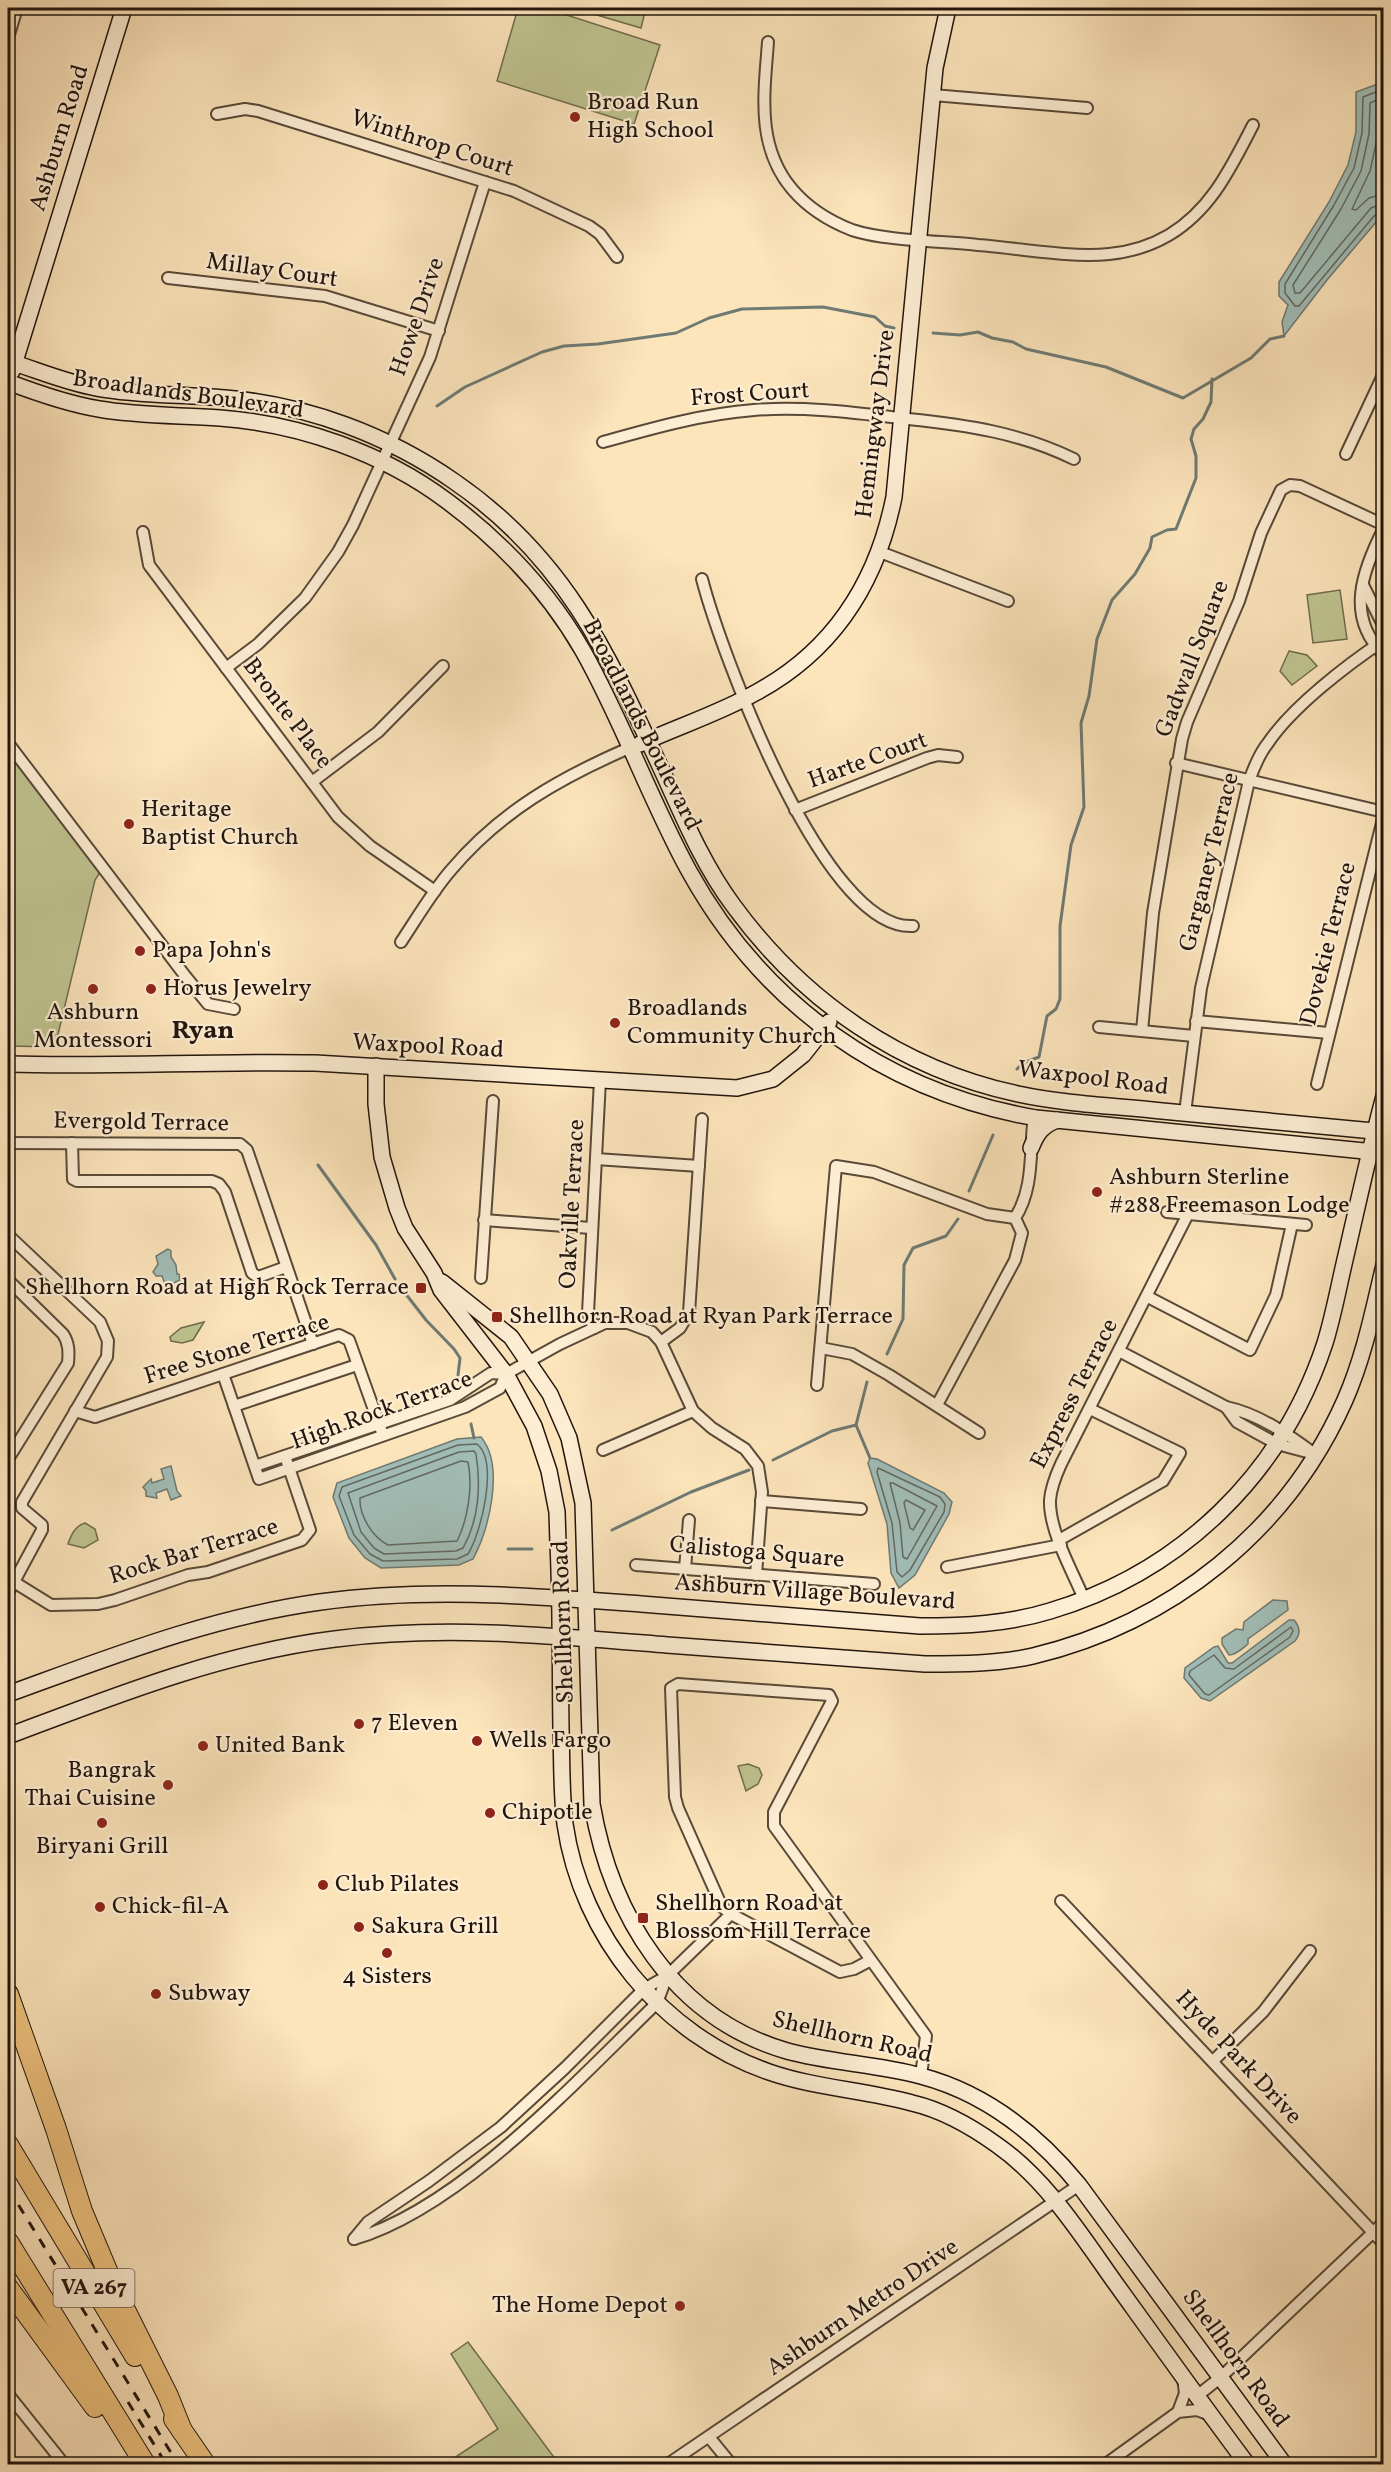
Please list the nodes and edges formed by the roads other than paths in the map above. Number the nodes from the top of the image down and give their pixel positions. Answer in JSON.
{"nodes":[{"id":1,"x":17,"y":8,"type":"edge"},
{"id":2,"x":124,"y":8,"type":"edge"},
{"id":3,"x":948,"y":8,"type":"edge"},
{"id":4,"x":8,"y":39,"type":"edge"},
{"id":5,"x":768,"y":42,"type":"dead end"},
{"id":6,"x":933,"y":95,"type":"junction"},
{"id":7,"x":1087,"y":108,"type":"dead end"},
{"id":8,"x":217,"y":114,"type":"dead end"},
{"id":9,"x":1253,"y":124,"type":"dead end"},
{"id":10,"x":485,"y":182,"type":"junction"},
{"id":11,"x":919,"y":239,"type":"junction"},
{"id":12,"x":617,"y":257,"type":"dead end"},
{"id":13,"x":168,"y":278,"type":"dead end"},
{"id":14,"x":439,"y":331,"type":"junction"},
{"id":15,"x":11,"y":362,"type":"edge"},
{"id":16,"x":1383,"y":373,"type":"edge"},
{"id":17,"x":8,"y":384,"type":"edge"},
{"id":18,"x":902,"y":418,"type":"junction"},
{"id":19,"x":603,"y":442,"type":"dead end"},
{"id":20,"x":389,"y":443,"type":"junction"},
{"id":21,"x":1346,"y":454,"type":"dead end"},
{"id":22,"x":1074,"y":459,"type":"dead end"},
{"id":23,"x":381,"y":462,"type":"junction"},
{"id":24,"x":1383,"y":527,"type":"edge"},
{"id":25,"x":143,"y":532,"type":"dead end"},
{"id":26,"x":880,"y":552,"type":"junction"},
{"id":27,"x":702,"y":579,"type":"dead end"},
{"id":28,"x":1363,"y":585,"type":"junction"},
{"id":29,"x":1008,"y":602,"type":"dead end"},
{"id":30,"x":1383,"y":627,"type":"edge"},
{"id":31,"x":1379,"y":643,"type":"edge"},
{"id":32,"x":1383,"y":655,"type":"edge"},
{"id":33,"x":443,"y":666,"type":"dead end"},
{"id":34,"x":226,"y":668,"type":"junction"},
{"id":35,"x":745,"y":698,"type":"junction"},
{"id":36,"x":648,"y":740,"type":"junction"},
{"id":37,"x":8,"y":743,"type":"edge"},
{"id":38,"x":629,"y":748,"type":"junction"},
{"id":39,"x":957,"y":757,"type":"dead end"},
{"id":40,"x":1176,"y":763,"type":"junction"},
{"id":41,"x":1249,"y":781,"type":"junction"},
{"id":42,"x":312,"y":782,"type":"junction"},
{"id":43,"x":795,"y":810,"type":"junction"},
{"id":44,"x":1383,"y":814,"type":"edge"},
{"id":45,"x":435,"y":891,"type":"junction"},
{"id":46,"x":913,"y":926,"type":"dead end"},
{"id":47,"x":401,"y":942,"type":"dead end"},
{"id":48,"x":234,"y":1009,"type":"dead end"},
{"id":49,"x":835,"y":1012,"type":"junction"},
{"id":50,"x":1196,"y":1021,"type":"junction"},
{"id":51,"x":1099,"y":1027,"type":"dead end"},
{"id":52,"x":824,"y":1030,"type":"junction"},
{"id":53,"x":1142,"y":1031,"type":"junction"},
{"id":54,"x":1329,"y":1033,"type":"junction"},
{"id":55,"x":1194,"y":1036,"type":"junction"},
{"id":56,"x":8,"y":1064,"type":"edge"},
{"id":57,"x":376,"y":1066,"type":"junction"},
{"id":58,"x":600,"y":1080,"type":"junction"},
{"id":59,"x":1317,"y":1084,"type":"dead end"},
{"id":60,"x":1383,"y":1096,"type":"edge"},
{"id":61,"x":493,"y":1101,"type":"dead end"},
{"id":62,"x":1076,"y":1102,"type":"junction"},
{"id":63,"x":1185,"y":1113,"type":"junction"},
{"id":64,"x":1036,"y":1118,"type":"junction"},
{"id":65,"x":702,"y":1119,"type":"dead end"},
{"id":66,"x":1057,"y":1120,"type":"junction"},
{"id":67,"x":1379,"y":1132,"type":"edge"},
{"id":68,"x":8,"y":1143,"type":"edge"},
{"id":69,"x":72,"y":1143,"type":"junction"},
{"id":70,"x":1031,"y":1148,"type":"junction"},
{"id":71,"x":1376,"y":1152,"type":"edge"},
{"id":72,"x":596,"y":1159,"type":"junction"},
{"id":73,"x":699,"y":1166,"type":"junction"},
{"id":74,"x":1167,"y":1212,"type":"dead end"},
{"id":75,"x":1188,"y":1214,"type":"junction"},
{"id":76,"x":1015,"y":1218,"type":"junction"},
{"id":77,"x":484,"y":1220,"type":"junction"},
{"id":78,"x":1292,"y":1224,"type":"junction"},
{"id":79,"x":1306,"y":1225,"type":"dead end"},
{"id":80,"x":591,"y":1228,"type":"junction"},
{"id":81,"x":8,"y":1235,"type":"edge"},
{"id":82,"x":1383,"y":1265,"type":"edge"},
{"id":83,"x":286,"y":1267,"type":"junction"},
{"id":84,"x":434,"y":1273,"type":"junction"},
{"id":85,"x":481,"y":1278,"type":"dead end"},
{"id":86,"x":8,"y":1280,"type":"edge"},
{"id":87,"x":1148,"y":1297,"type":"junction"},
{"id":88,"x":594,"y":1328,"type":"junction"},
{"id":89,"x":661,"y":1342,"type":"junction"},
{"id":90,"x":312,"y":1344,"type":"junction"},
{"id":91,"x":821,"y":1348,"type":"junction"},
{"id":92,"x":1119,"y":1351,"type":"junction"},
{"id":93,"x":528,"y":1361,"type":"junction"},
{"id":94,"x":357,"y":1365,"type":"junction"},
{"id":95,"x":223,"y":1374,"type":"junction"},
{"id":96,"x":506,"y":1374,"type":"junction"},
{"id":97,"x":818,"y":1385,"type":"dead end"},
{"id":98,"x":937,"y":1405,"type":"junction"},
{"id":99,"x":234,"y":1406,"type":"junction"},
{"id":100,"x":1090,"y":1409,"type":"junction"},
{"id":101,"x":75,"y":1411,"type":"junction"},
{"id":102,"x":693,"y":1411,"type":"junction"},
{"id":103,"x":379,"y":1424,"type":"junction"},
{"id":104,"x":979,"y":1433,"type":"dead end"},
{"id":105,"x":383,"y":1435,"type":"junction"},
{"id":106,"x":1281,"y":1438,"type":"junction"},
{"id":107,"x":603,"y":1450,"type":"dead end"},
{"id":108,"x":1316,"y":1455,"type":"junction"},
{"id":109,"x":285,"y":1456,"type":"junction"},
{"id":110,"x":8,"y":1459,"type":"edge"},
{"id":111,"x":255,"y":1466,"type":"junction"},
{"id":112,"x":289,"y":1468,"type":"junction"},
{"id":113,"x":761,"y":1501,"type":"junction"},
{"id":114,"x":861,"y":1509,"type":"dead end"},
{"id":115,"x":689,"y":1520,"type":"dead end"},
{"id":116,"x":1060,"y":1542,"type":"junction"},
{"id":117,"x":636,"y":1565,"type":"dead end"},
{"id":118,"x":947,"y":1567,"type":"dead end"},
{"id":119,"x":685,"y":1569,"type":"junction"},
{"id":120,"x":756,"y":1575,"type":"junction"},
{"id":121,"x":14,"y":1582,"type":"junction"},
{"id":122,"x":874,"y":1584,"type":"dead end"},
{"id":123,"x":8,"y":1593,"type":"edge"},
{"id":124,"x":560,"y":1598,"type":"junction"},
{"id":125,"x":1084,"y":1599,"type":"junction"},
{"id":126,"x":585,"y":1600,"type":"junction"},
{"id":127,"x":560,"y":1637,"type":"junction"},
{"id":128,"x":586,"y":1639,"type":"junction"},
{"id":129,"x":8,"y":1694,"type":"edge"},
{"id":130,"x":8,"y":1736,"type":"edge"},
{"id":131,"x":1061,"y":1900,"type":"dead end"},
{"id":132,"x":731,"y":1914,"type":"junction"},
{"id":133,"x":1310,"y":1951,"type":"dead end"},
{"id":134,"x":871,"y":1960,"type":"junction"},
{"id":135,"x":667,"y":1976,"type":"junction"},
{"id":136,"x":644,"y":1989,"type":"junction"},
{"id":137,"x":8,"y":1994,"type":"edge"},
{"id":138,"x":657,"y":2003,"type":"junction"},
{"id":139,"x":1213,"y":2061,"type":"junction"},
{"id":140,"x":921,"y":2076,"type":"junction"},
{"id":141,"x":8,"y":2145,"type":"edge"},
{"id":142,"x":1079,"y":2185,"type":"junction"},
{"id":143,"x":1056,"y":2202,"type":"junction"},
{"id":144,"x":1383,"y":2222,"type":"edge"},
{"id":145,"x":1373,"y":2232,"type":"junction"},
{"id":146,"x":8,"y":2242,"type":"edge"},
{"id":147,"x":1383,"y":2244,"type":"edge"},
{"id":148,"x":8,"y":2289,"type":"edge"},
{"id":149,"x":1182,"y":2376,"type":"junction"},
{"id":150,"x":1221,"y":2377,"type":"junction"},
{"id":151,"x":8,"y":2394,"type":"edge"},
{"id":152,"x":1197,"y":2396,"type":"junction"},
{"id":153,"x":1178,"y":2412,"type":"junction"},
{"id":154,"x":1211,"y":2416,"type":"junction"},
{"id":155,"x":182,"y":2431,"type":"junction"},
{"id":156,"x":709,"y":2437,"type":"junction"},
{"id":157,"x":64,"y":2464,"type":"edge"},
{"id":158,"x":136,"y":2464,"type":"edge"},
{"id":159,"x":145,"y":2464,"type":"edge"},
{"id":160,"x":205,"y":2464,"type":"edge"},
{"id":161,"x":668,"y":2464,"type":"edge"},
{"id":162,"x":731,"y":2464,"type":"edge"},
{"id":163,"x":1106,"y":2464,"type":"edge"},
{"id":164,"x":1247,"y":2464,"type":"edge"},
{"id":165,"x":1284,"y":2464,"type":"edge"}],
"edges":[{"from":1,"to":4,"type":"street"},
{"from":2,"to":15,"type":"main road","name":"Ashburn Road"},
{"from":3,"to":6,"type":"main road","name":"Hemingway Drive"},
{"from":5,"to":11,"type":"street"},
{"from":6,"to":7,"type":"street"},
{"from":6,"to":11,"type":"main road","name":"Hemingway Drive"},
{"from":8,"to":10,"type":"street","name":"Winthrop Court"},
{"from":9,"to":11,"type":"street"},
{"from":10,"to":12,"type":"street","name":"Winthrop Court"},
{"from":10,"to":14,"type":"street","name":"Howe Drive"},
{"from":11,"to":18,"type":"main road","name":"Hemingway Drive"},
{"from":13,"to":14,"type":"street","name":"Millay Court"},
{"from":14,"to":20,"type":"street","name":"Howe Drive"},
{"from":15,"to":17,"type":"main road","name":"Ashburn Road"},
{"from":15,"to":20,"type":"main road","name":"Broadlands Boulevard"},
{"from":16,"to":21,"type":"street"},
{"from":17,"to":23,"type":"main road","name":"Broadlands Boulevard"},
{"from":18,"to":19,"type":"street","name":"Frost Court"},
{"from":18,"to":22,"type":"street","name":"Frost Court"},
{"from":18,"to":26,"type":"main road","name":"Hemingway Drive"},
{"from":20,"to":23,"type":"street","name":"Howe Drive"},
{"from":20,"to":36,"type":"main road","name":"Broadlands Boulevard"},
{"from":23,"to":34,"type":"street","name":"Howe Drive"},
{"from":23,"to":38,"type":"main road","name":"Broadlands Boulevard"},
{"from":24,"to":28,"type":"street"},
{"from":24,"to":40,"type":"street","name":"Gadwall Square"},
{"from":25,"to":34,"type":"street","name":"Bronte Place"},
{"from":26,"to":29,"type":"street"},
{"from":26,"to":35,"type":"main road","name":"Hemingway Drive"},
{"from":27,"to":35,"type":"street"},
{"from":28,"to":30,"type":"street"},
{"from":28,"to":31,"type":"street"},
{"from":31,"to":32,"type":"street"},
{"from":31,"to":41,"type":"street","name":"Garganey Terrace"},
{"from":33,"to":42,"type":"street"},
{"from":34,"to":42,"type":"street","name":"Bronte Place"},
{"from":35,"to":36,"type":"main road","name":"Hemingway Drive"},
{"from":35,"to":43,"type":"street"},
{"from":36,"to":38,"type":"main road","name":"Hemingway Drive"},
{"from":36,"to":49,"type":"main road","name":"Broadlands Boulevard"},
{"from":37,"to":48,"type":"street"},
{"from":38,"to":45,"type":"street"},
{"from":38,"to":52,"type":"main road","name":"Broadlands Boulevard"},
{"from":39,"to":43,"type":"street","name":"Harte Court"},
{"from":40,"to":41,"type":"street"},
{"from":40,"to":53,"type":"street","name":"Gadwall Square"},
{"from":41,"to":44,"type":"street"},
{"from":41,"to":50,"type":"street","name":"Garganey Terrace"},
{"from":42,"to":45,"type":"street","name":"Bronte Place"},
{"from":43,"to":46,"type":"street"},
{"from":44,"to":54,"type":"street","name":"Dovekie Terrace"},
{"from":45,"to":47,"type":"street"},
{"from":49,"to":52,"type":"main road","name":"Waxpool Road"},
{"from":49,"to":62,"type":"main road","name":"Waxpool Road"},
{"from":50,"to":54,"type":"street"},
{"from":50,"to":55,"type":"street","name":"Garganey Terrace"},
{"from":51,"to":53,"type":"street"},
{"from":52,"to":58,"type":"main road","name":"Waxpool Road"},
{"from":52,"to":64,"type":"main road","name":"Waxpool Road"},
{"from":53,"to":55,"type":"street"},
{"from":54,"to":59,"type":"street","name":"Dovekie Terrace"},
{"from":55,"to":63,"type":"street","name":"Garganey Terrace"},
{"from":56,"to":57,"type":"main road","name":"Waxpool Road"},
{"from":57,"to":58,"type":"main road","name":"Waxpool Road"},
{"from":57,"to":84,"type":"main road","name":"Shellhorn Road"},
{"from":58,"to":72,"type":"street","name":"Oakville Terrace"},
{"from":60,"to":67,"type":"main road","name":"Ashburn Village Boulevard"},
{"from":61,"to":77,"type":"street"},
{"from":62,"to":63,"type":"main road","name":"Waxpool Road"},
{"from":62,"to":64,"type":"main road"},
{"from":63,"to":67,"type":"main road","name":"Waxpool Road"},
{"from":64,"to":66,"type":"main road","name":"Waxpool Road"},
{"from":64,"to":70,"type":"street"},
{"from":65,"to":73,"type":"street"},
{"from":66,"to":70,"type":"main road"},
{"from":66,"to":71,"type":"main road","name":"Waxpool Road"},
{"from":67,"to":71,"type":"main road","name":"Ashburn Village Boulevard"},
{"from":68,"to":69,"type":"street","name":"Evergold Terrace"},
{"from":69,"to":83,"type":"street","name":"Evergold Terrace"},
{"from":69,"to":83,"type":"street"},
{"from":70,"to":76,"type":"street"},
{"from":71,"to":106,"type":"main road","name":"Ashburn Village Boulevard"},
{"from":72,"to":73,"type":"street"},
{"from":72,"to":80,"type":"street","name":"Oakville Terrace"},
{"from":73,"to":89,"type":"street"},
{"from":74,"to":75,"type":"street"},
{"from":75,"to":78,"type":"street"},
{"from":75,"to":87,"type":"street","name":"Express Terrace"},
{"from":76,"to":91,"type":"street"},
{"from":76,"to":98,"type":"street"},
{"from":77,"to":80,"type":"street"},
{"from":77,"to":85,"type":"street"},
{"from":78,"to":79,"type":"street"},
{"from":78,"to":87,"type":"street"},
{"from":80,"to":88,"type":"street","name":"Oakville Terrace"},
{"from":81,"to":101,"type":"street"},
{"from":82,"to":108,"type":"main road"},
{"from":83,"to":90,"type":"street","name":"Evergold Terrace"},
{"from":84,"to":93,"type":"main road","name":"Shellhorn Road"},
{"from":84,"to":96,"type":"main road","name":"Shellhorn Road"},
{"from":86,"to":110,"type":"street"},
{"from":87,"to":92,"type":"street","name":"Express Terrace"},
{"from":88,"to":89,"type":"street"},
{"from":88,"to":93,"type":"street"},
{"from":89,"to":102,"type":"street"},
{"from":90,"to":94,"type":"street","name":"Free Stone Terrace"},
{"from":90,"to":95,"type":"street","name":"Free Stone Terrace"},
{"from":91,"to":97,"type":"street"},
{"from":91,"to":98,"type":"street"},
{"from":92,"to":100,"type":"street","name":"Express Terrace"},
{"from":92,"to":106,"type":"street"},
{"from":93,"to":96,"type":"street"},
{"from":93,"to":126,"type":"main road","name":"Shellhorn Road"},
{"from":94,"to":99,"type":"street"},
{"from":94,"to":103,"type":"street","name":"Free Stone Terrace"},
{"from":95,"to":99,"type":"street"},
{"from":95,"to":101,"type":"street","name":"Free Stone Terrace"},
{"from":96,"to":103,"type":"street","name":"High Rock Terrace"},
{"from":96,"to":105,"type":"street","name":"High Rock Terrace"},
{"from":96,"to":124,"type":"main road","name":"Shellhorn Road"},
{"from":98,"to":104,"type":"street"},
{"from":99,"to":111,"type":"street"},
{"from":100,"to":116,"type":"street","name":"Express Terrace"},
{"from":100,"to":116,"type":"street"},
{"from":101,"to":121,"type":"street"},
{"from":102,"to":107,"type":"street"},
{"from":102,"to":113,"type":"street"},
{"from":103,"to":105,"type":"street","name":"Free Stone Terrace"},
{"from":103,"to":109,"type":"street","name":"High Rock Terrace"},
{"from":105,"to":112,"type":"street","name":"High Rock Terrace"},
{"from":106,"to":108,"type":"street"},
{"from":106,"to":125,"type":"main road","name":"Ashburn Village Boulevard"},
{"from":108,"to":128,"type":"main road"},
{"from":109,"to":111,"type":"street","name":"High Rock Terrace"},
{"from":109,"to":112,"type":"street","name":"Rock Bar Terrace"},
{"from":111,"to":112,"type":"street","name":"High Rock Terrace"},
{"from":112,"to":121,"type":"street","name":"Rock Bar Terrace"},
{"from":113,"to":114,"type":"street"},
{"from":113,"to":120,"type":"street"},
{"from":115,"to":119,"type":"street"},
{"from":116,"to":118,"type":"street"},
{"from":116,"to":125,"type":"street","name":"Express Terrace"},
{"from":117,"to":119,"type":"street","name":"Calistoga Square"},
{"from":119,"to":120,"type":"street","name":"Calistoga Square"},
{"from":120,"to":122,"type":"street","name":"Calistoga Square"},
{"from":121,"to":123,"type":"street"},
{"from":124,"to":126,"type":"main road","name":"Ashburn Village Boulevard"},
{"from":124,"to":127,"type":"main road","name":"Shellhorn Road"},
{"from":124,"to":129,"type":"main road","name":"Ashburn Village Boulevard"},
{"from":125,"to":126,"type":"main road","name":"Ashburn Village Boulevard"},
{"from":126,"to":128,"type":"main road","name":"Shellhorn Road"},
{"from":127,"to":128,"type":"main road"},
{"from":127,"to":130,"type":"main road"},
{"from":127,"to":136,"type":"main road","name":"Shellhorn Road"},
{"from":128,"to":135,"type":"main road","name":"Shellhorn Road"},
{"from":131,"to":139,"type":"street","name":"Hyde Park Drive"},
{"from":132,"to":134,"type":"street"},
{"from":132,"to":134,"type":"street"},
{"from":132,"to":135,"type":"street"},
{"from":133,"to":139,"type":"street"},
{"from":134,"to":140,"type":"street"},
{"from":135,"to":136,"type":"street"},
{"from":135,"to":138,"type":"street"},
{"from":135,"to":140,"type":"main road","name":"Shellhorn Road"},
{"from":136,"to":138,"type":"main road","name":"Shellhorn Road"},
{"from":136,"to":138,"type":"street"},
{"from":137,"to":155,"type":"highway"},
{"from":138,"to":143,"type":"main road","name":"Shellhorn Road"},
{"from":139,"to":145,"type":"street","name":"Hyde Park Drive"},
{"from":140,"to":142,"type":"main road","name":"Shellhorn Road"},
{"from":141,"to":155,"type":"highway","number":"VA 267"},
{"from":142,"to":143,"type":"street","name":"Ashburn Metro Drive"},
{"from":142,"to":150,"type":"main road","name":"Shellhorn Road"},
{"from":143,"to":149,"type":"main road","name":"Shellhorn Road"},
{"from":143,"to":156,"type":"street","name":"Ashburn Metro Drive"},
{"from":144,"to":145,"type":"street"},
{"from":145,"to":147,"type":"street","name":"Hyde Park Drive"},
{"from":145,"to":150,"type":"street"},
{"from":146,"to":159,"type":"highway","number":"VA 267"},
{"from":148,"to":158,"type":"highway"},
{"from":149,"to":152,"type":"main road","name":"Shellhorn Road"},
{"from":149,"to":153,"type":"street"},
{"from":150,"to":152,"type":"street"},
{"from":150,"to":165,"type":"main road","name":"Shellhorn Road"},
{"from":151,"to":157,"type":"street"},
{"from":152,"to":154,"type":"main road","name":"Shellhorn Road"},
{"from":153,"to":154,"type":"street"},
{"from":153,"to":163,"type":"street"},
{"from":154,"to":164,"type":"main road","name":"Shellhorn Road"},
{"from":155,"to":160,"type":"highway","number":"VA 267"},
{"from":156,"to":161,"type":"street","name":"Ashburn Metro Drive"},
{"from":156,"to":162,"type":"street"}]}
